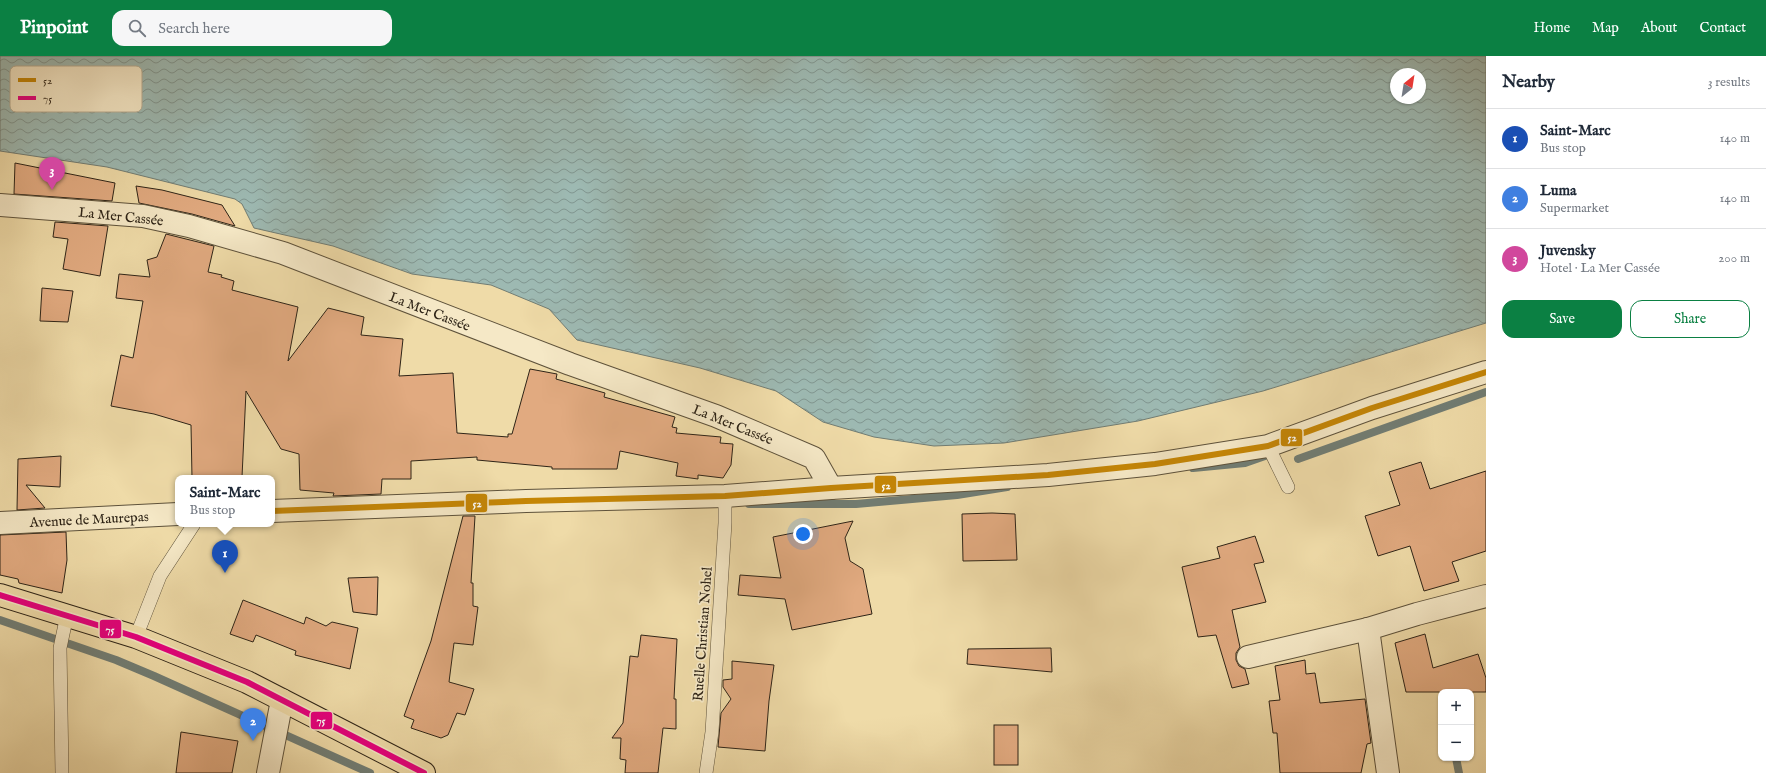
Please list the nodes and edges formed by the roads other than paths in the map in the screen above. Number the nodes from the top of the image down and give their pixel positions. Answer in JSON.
{"nodes":[{"id":1,"x":0,"y":205,"type":"edge"},
{"id":2,"x":1486,"y":372,"type":"edge"},
{"id":3,"x":1268,"y":446,"type":"junction"},
{"id":4,"x":1288,"y":487,"type":"dead end"},
{"id":5,"x":831,"y":488,"type":"junction"},
{"id":6,"x":725,"y":496,"type":"junction"},
{"id":7,"x":275,"y":511,"type":"edge"},
{"id":8,"x":175,"y":514,"type":"edge"},
{"id":9,"x":0,"y":523,"type":"edge"},
{"id":10,"x":192,"y":527,"type":"edge"},
{"id":11,"x":0,"y":595,"type":"edge"},
{"id":12,"x":1486,"y":596,"type":"edge"},
{"id":13,"x":65,"y":621,"type":"junction"},
{"id":14,"x":1368,"y":629,"type":"junction"},
{"id":15,"x":136,"y":637,"type":"junction"},
{"id":16,"x":1248,"y":657,"type":"dead end"},
{"id":17,"x":281,"y":709,"type":"junction"},
{"id":18,"x":62,"y":773,"type":"edge"},
{"id":19,"x":268,"y":773,"type":"edge"},
{"id":20,"x":424,"y":773,"type":"edge"},
{"id":21,"x":706,"y":773,"type":"edge"},
{"id":22,"x":1388,"y":773,"type":"edge"}],
"edges":[{"from":1,"to":5,"type":"street","name":"La Mer Cassée"},
{"from":2,"to":3,"type":"street"},
{"from":3,"to":4,"type":"lane"},
{"from":3,"to":5,"type":"street"},
{"from":5,"to":6,"type":"street"},
{"from":6,"to":7,"type":"street"},
{"from":6,"to":21,"type":"lane","name":"Ruelle Christian Nohel"},
{"from":8,"to":9,"type":"street","name":"Avenue de Maurepas"},
{"from":10,"to":15,"type":"lane"},
{"from":11,"to":13,"type":"main road"},
{"from":12,"to":14,"type":"street"},
{"from":13,"to":15,"type":"main road"},
{"from":13,"to":18,"type":"lane"},
{"from":14,"to":16,"type":"street"},
{"from":14,"to":22,"type":"street"},
{"from":15,"to":17,"type":"main road"},
{"from":17,"to":19,"type":"street"},
{"from":17,"to":20,"type":"main road"}]}
